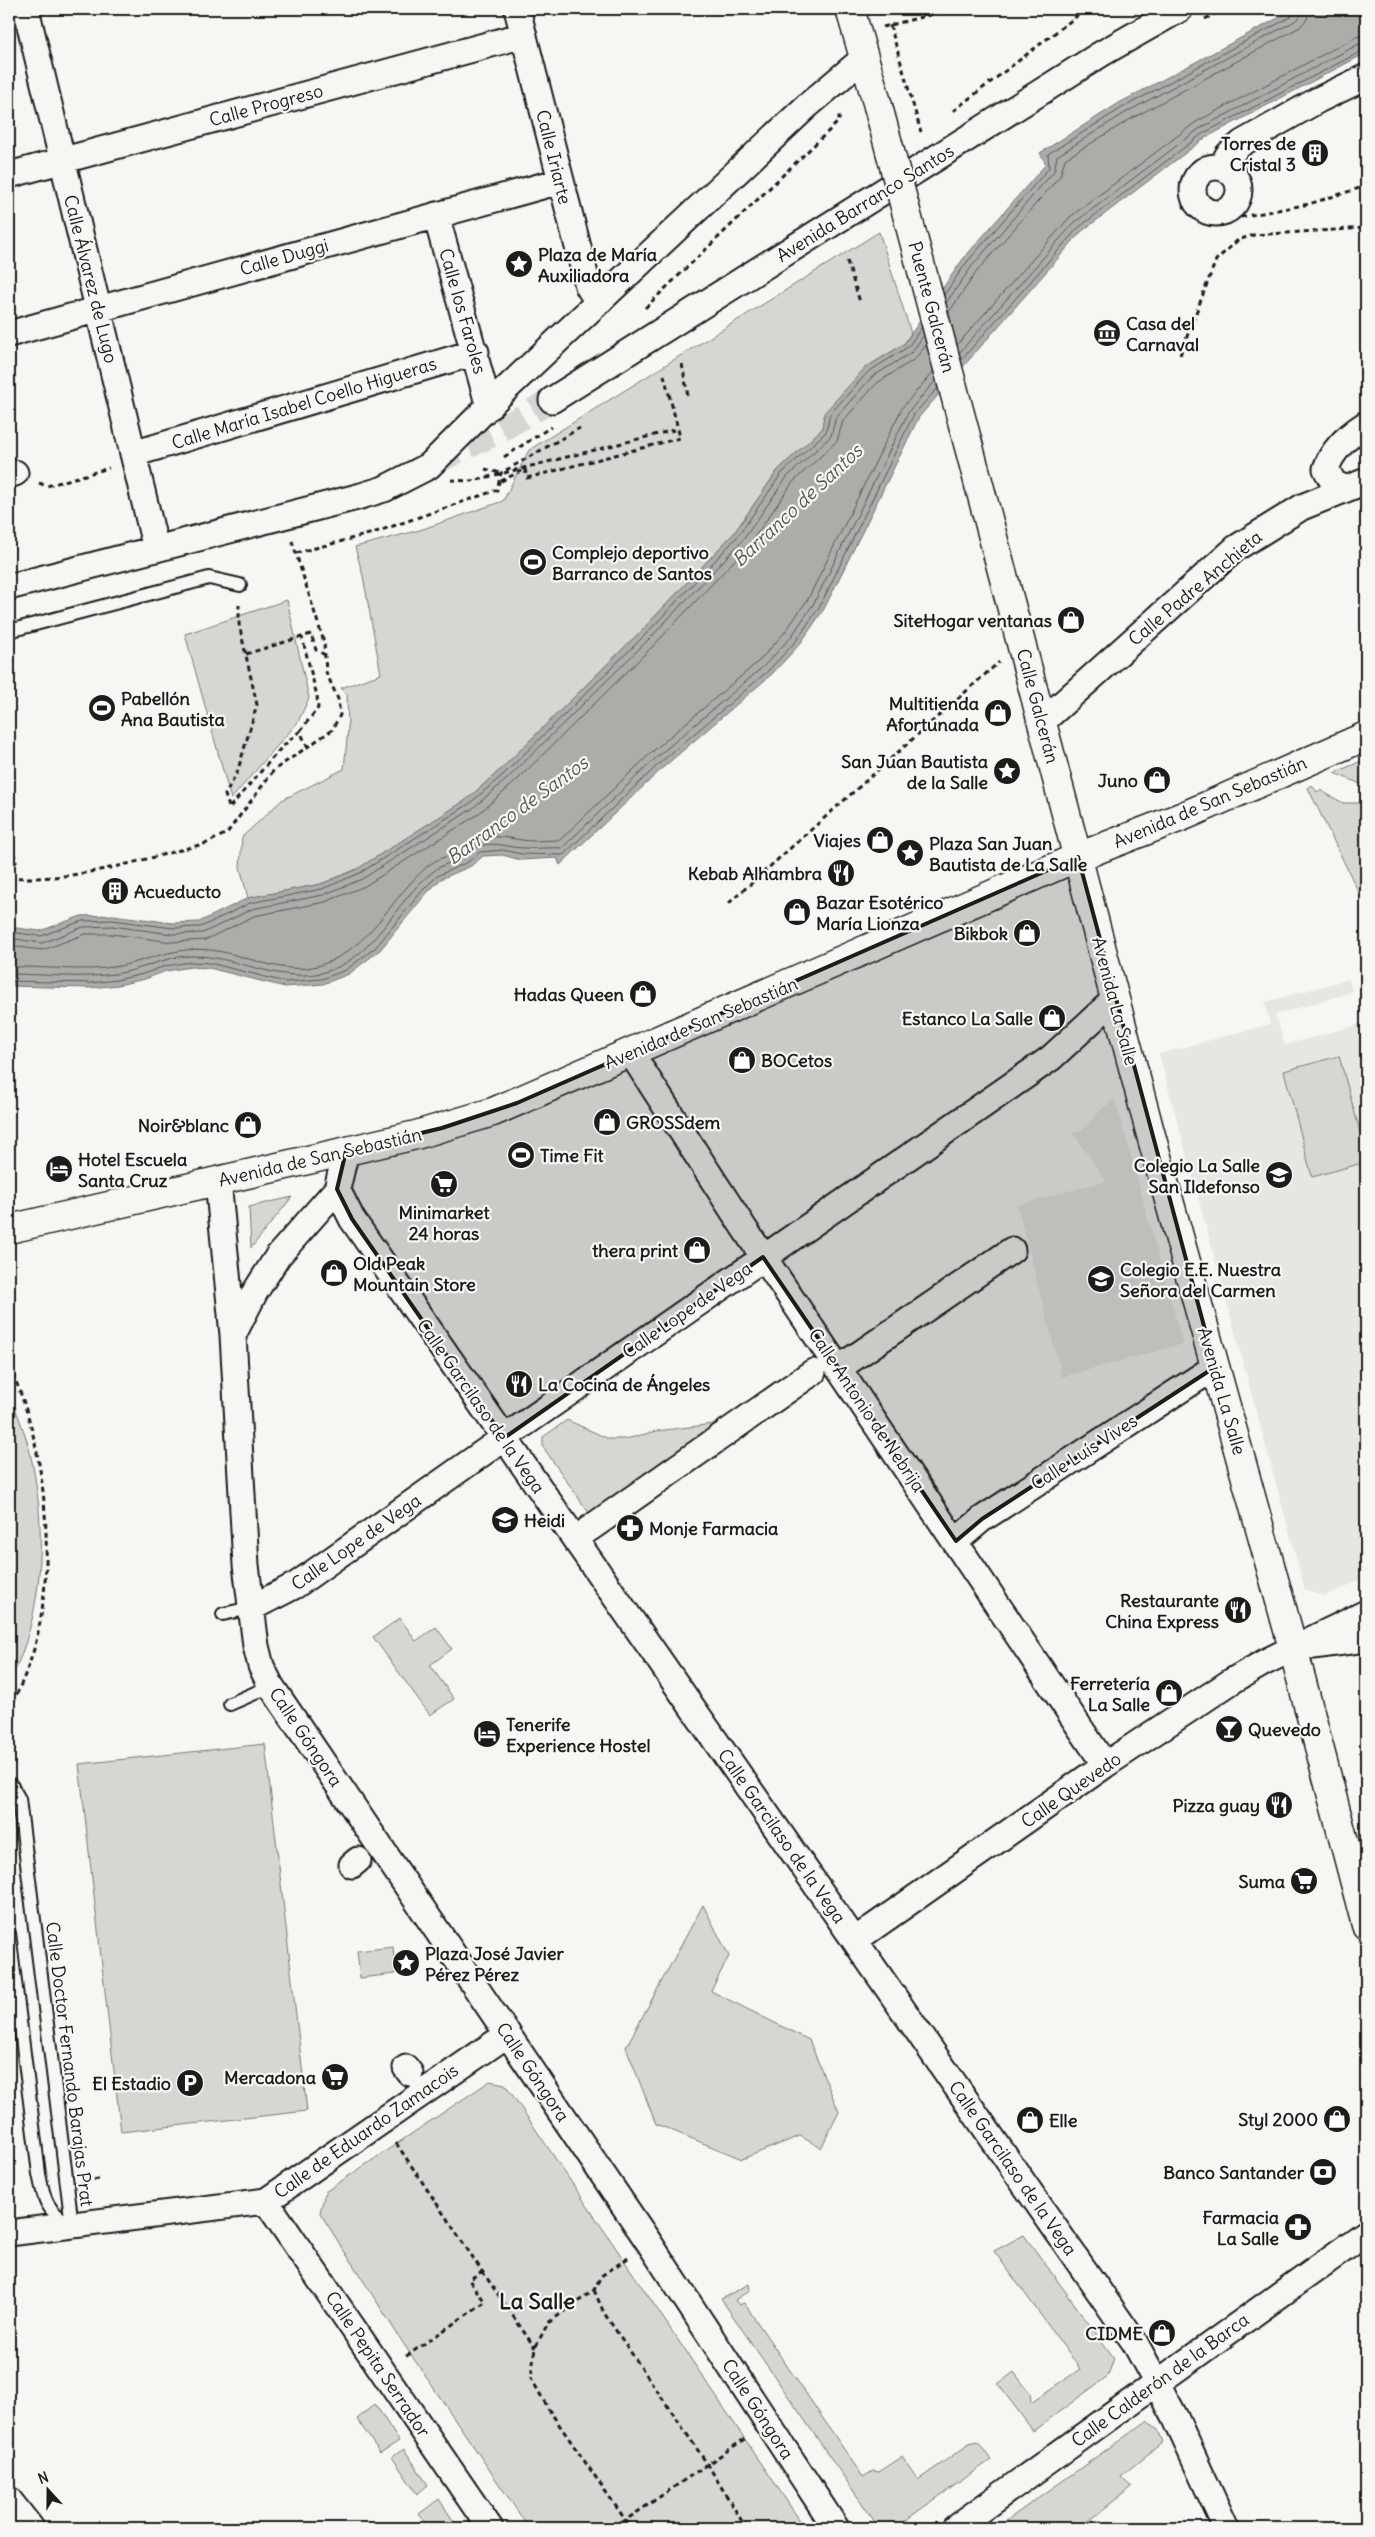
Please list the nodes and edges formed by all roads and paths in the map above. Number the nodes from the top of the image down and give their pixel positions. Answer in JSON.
{"nodes":[{"id":1,"x":26,"y":9,"type":"edge"},
{"id":2,"x":517,"y":9,"type":"edge"},
{"id":3,"x":850,"y":9,"type":"edge"},
{"id":4,"x":953,"y":9,"type":"edge"},
{"id":5,"x":1086,"y":9,"type":"edge"},
{"id":6,"x":1180,"y":9,"type":"edge"},
{"id":7,"x":890,"y":25,"type":"junction"},
{"id":8,"x":879,"y":28,"type":"dead end"},
{"id":9,"x":524,"y":35,"type":"junction"},
{"id":10,"x":864,"y":58,"type":"junction"},
{"id":11,"x":1366,"y":77,"type":"edge"},
{"id":12,"x":839,"y":110,"type":"dead end"},
{"id":13,"x":953,"y":111,"type":"dead end"},
{"id":14,"x":921,"y":132,"type":"dead end"},
{"id":15,"x":63,"y":161,"type":"junction"},
{"id":16,"x":1221,"y":167,"type":"dead end"},
{"id":17,"x":9,"y":175,"type":"edge"},
{"id":18,"x":560,"y":180,"type":"junction"},
{"id":19,"x":1366,"y":186,"type":"edge"},
{"id":20,"x":436,"y":215,"type":"junction"},
{"id":21,"x":1241,"y":217,"type":"dead end"},
{"id":22,"x":1366,"y":228,"type":"edge"},
{"id":23,"x":847,"y":261,"type":"dead end"},
{"id":24,"x":601,"y":300,"type":"junction"},
{"id":25,"x":860,"y":302,"type":"dead end"},
{"id":26,"x":98,"y":309,"type":"junction"},
{"id":27,"x":640,"y":312,"type":"dead end"},
{"id":28,"x":9,"y":334,"type":"edge"},
{"id":29,"x":476,"y":352,"type":"junction"},
{"id":30,"x":1180,"y":355,"type":"dead end"},
{"id":31,"x":682,"y":364,"type":"dead end"},
{"id":32,"x":664,"y":375,"type":"dead end"},
{"id":33,"x":688,"y":396,"type":"dead end"},
{"id":34,"x":552,"y":400,"type":"tunnel mouth"},
{"id":35,"x":489,"y":407,"type":"junction"},
{"id":36,"x":1366,"y":424,"type":"edge"},
{"id":37,"x":580,"y":428,"type":"dead end"},
{"id":38,"x":678,"y":429,"type":"junction"},
{"id":39,"x":133,"y":454,"type":"junction"},
{"id":40,"x":485,"y":469,"type":"dead end"},
{"id":41,"x":525,"y":469,"type":"junction"},
{"id":42,"x":501,"y":473,"type":"junction"},
{"id":43,"x":12,"y":474,"type":"edge"},
{"id":44,"x":443,"y":479,"type":"dead end"},
{"id":45,"x":499,"y":482,"type":"junction"},
{"id":46,"x":1355,"y":485,"type":"edge"},
{"id":47,"x":292,"y":541,"type":"dead end"},
{"id":48,"x":156,"y":549,"type":"junction"},
{"id":49,"x":296,"y":553,"type":"junction"},
{"id":50,"x":998,"y":556,"type":"joint"},
{"id":51,"x":240,"y":585,"type":"joint"},
{"id":52,"x":9,"y":587,"type":"edge"},
{"id":53,"x":9,"y":631,"type":"edge"},
{"id":54,"x":302,"y":637,"type":"junction"},
{"id":55,"x":1011,"y":652,"type":"junction"},
{"id":56,"x":246,"y":654,"type":"junction"},
{"id":57,"x":325,"y":655,"type":"junction"},
{"id":58,"x":1042,"y":722,"type":"junction"},
{"id":59,"x":300,"y":731,"type":"junction"},
{"id":60,"x":1366,"y":736,"type":"edge"},
{"id":61,"x":308,"y":746,"type":"junction"},
{"id":62,"x":9,"y":835,"type":"edge"},
{"id":63,"x":1078,"y":857,"type":"junction"},
{"id":64,"x":9,"y":864,"type":"edge"},
{"id":65,"x":9,"y":877,"type":"edge"},
{"id":66,"x":729,"y":903,"type":"dead end"},
{"id":67,"x":1115,"y":999,"type":"junction"},
{"id":68,"x":631,"y":1053,"type":"junction"},
{"id":69,"x":346,"y":1151,"type":"junction"},
{"id":70,"x":218,"y":1181,"type":"junction"},
{"id":71,"x":337,"y":1189,"type":"junction"},
{"id":72,"x":9,"y":1229,"type":"edge"},
{"id":73,"x":1012,"y":1250,"type":"dead end"},
{"id":74,"x":763,"y":1257,"type":"junction"},
{"id":75,"x":233,"y":1335,"type":"junction"},
{"id":76,"x":9,"y":1366,"type":"edge"},
{"id":77,"x":1214,"y":1367,"type":"junction"},
{"id":78,"x":839,"y":1368,"type":"junction"},
{"id":79,"x":812,"y":1372,"type":"dead end"},
{"id":80,"x":504,"y":1438,"type":"junction"},
{"id":81,"x":589,"y":1529,"type":"dead end"},
{"id":82,"x":956,"y":1541,"type":"junction"},
{"id":83,"x":251,"y":1608,"type":"junction"},
{"id":84,"x":1366,"y":1613,"type":"edge"},
{"id":85,"x":222,"y":1614,"type":"dead end"},
{"id":86,"x":1366,"y":1639,"type":"edge"},
{"id":87,"x":1293,"y":1648,"type":"junction"},
{"id":88,"x":271,"y":1686,"type":"junction"},
{"id":89,"x":230,"y":1704,"type":"dead end"},
{"id":90,"x":9,"y":1713,"type":"edge"},
{"id":91,"x":1105,"y":1766,"type":"junction"},
{"id":92,"x":9,"y":1785,"type":"edge"},
{"id":93,"x":1366,"y":1925,"type":"edge"},
{"id":94,"x":9,"y":1933,"type":"edge"},
{"id":95,"x":855,"y":1940,"type":"junction"},
{"id":96,"x":508,"y":2034,"type":"junction"},
{"id":97,"x":393,"y":2139,"type":"dead end"},
{"id":98,"x":266,"y":2200,"type":"junction"},
{"id":99,"x":72,"y":2225,"type":"junction"},
{"id":100,"x":9,"y":2234,"type":"edge"},
{"id":101,"x":1366,"y":2234,"type":"edge"},
{"id":102,"x":629,"y":2258,"type":"dead end"},
{"id":103,"x":482,"y":2271,"type":"junction"},
{"id":104,"x":594,"y":2290,"type":"junction"},
{"id":105,"x":535,"y":2348,"type":"junction"},
{"id":106,"x":405,"y":2357,"type":"dead end"},
{"id":107,"x":1157,"y":2383,"type":"junction"},
{"id":108,"x":750,"y":2436,"type":"dead end"},
{"id":109,"x":708,"y":2465,"type":"junction"},
{"id":110,"x":9,"y":2500,"type":"edge"},
{"id":111,"x":626,"y":2521,"type":"junction"},
{"id":112,"x":31,"y":2528,"type":"edge"},
{"id":113,"x":490,"y":2528,"type":"edge"},
{"id":114,"x":614,"y":2528,"type":"edge"},
{"id":115,"x":631,"y":2528,"type":"edge"},
{"id":116,"x":746,"y":2528,"type":"edge"},
{"id":117,"x":836,"y":2528,"type":"edge"},
{"id":118,"x":955,"y":2528,"type":"edge"},
{"id":119,"x":1226,"y":2528,"type":"edge"}],
"edges":[{"from":1,"to":15,"type":"street","name":"Calle Álvarez de Lugo"},
{"from":2,"to":9,"type":"street","name":"Calle Iriarte"},
{"from":3,"to":10,"type":"main road"},
{"from":4,"to":7,"type":"path"},
{"from":5,"to":13,"type":"path"},
{"from":6,"to":34,"type":"street","name":"Avenida Barranco Santos"},
{"from":7,"to":8,"type":"path"},
{"from":7,"to":14,"type":"path"},
{"from":9,"to":15,"type":"street","name":"Calle Progreso"},
{"from":9,"to":18,"type":"street","name":"Calle Iriarte"},
{"from":10,"to":24,"type":"street"},
{"from":10,"to":50,"type":"main road","name":"Puente Galcerán","bridge":true},
{"from":11,"to":16,"type":"street"},
{"from":12,"to":27,"type":"path"},
{"from":15,"to":17,"type":"street","name":"Calle Progreso"},
{"from":15,"to":26,"type":"street","name":"Calle Álvarez de Lugo"},
{"from":18,"to":20,"type":"street","name":"Calle Duggi"},
{"from":18,"to":24,"type":"street","name":"Calle Iriarte"},
{"from":19,"to":21,"type":"path"},
{"from":20,"to":26,"type":"street","name":"Calle Duggi"},
{"from":20,"to":29,"type":"street","name":"Calle los Faroles"},
{"from":22,"to":30,"type":"path"},
{"from":23,"to":25,"type":"path"},
{"from":24,"to":35,"type":"street"},
{"from":26,"to":28,"type":"street","name":"Calle Duggi"},
{"from":26,"to":39,"type":"street","name":"Calle Álvarez de Lugo"},
{"from":29,"to":35,"type":"street","name":"Calle los Faroles"},
{"from":29,"to":39,"type":"street","name":"Calle María Isabel Coello Higueras"},
{"from":31,"to":33,"type":"path"},
{"from":32,"to":38,"type":"path"},
{"from":35,"to":48,"type":"street"},
{"from":36,"to":46,"type":"street"},
{"from":37,"to":42,"type":"path"},
{"from":38,"to":41,"type":"path"},
{"from":38,"to":41,"type":"path"},
{"from":39,"to":43,"type":"path"},
{"from":39,"to":48,"type":"street","name":"Calle Álvarez de Lugo"},
{"from":40,"to":42,"type":"path"},
{"from":41,"to":44,"type":"path"},
{"from":41,"to":45,"type":"path"},
{"from":42,"to":45,"type":"path"},
{"from":45,"to":49,"type":"path"},
{"from":46,"to":58,"type":"street","name":"Calle Padre Anchieta"},
{"from":47,"to":49,"type":"path"},
{"from":48,"to":52,"type":"street"},
{"from":49,"to":57,"type":"path"},
{"from":50,"to":55,"type":"main road","name":"Calle Galcerán"},
{"from":51,"to":53,"type":"lane"},
{"from":51,"to":56,"type":"path"},
{"from":54,"to":56,"type":"path"},
{"from":54,"to":57,"type":"path"},
{"from":54,"to":59,"type":"path"},
{"from":55,"to":58,"type":"main road","name":"Calle Galcerán"},
{"from":55,"to":66,"type":"path"},
{"from":56,"to":59,"type":"path"},
{"from":57,"to":61,"type":"path"},
{"from":58,"to":63,"type":"main road","name":"Calle Galcerán"},
{"from":59,"to":61,"type":"path"},
{"from":60,"to":63,"type":"main road","name":"Avenida de San Sebastián"},
{"from":61,"to":65,"type":"path"},
{"from":62,"to":64,"type":"path"},
{"from":63,"to":67,"type":"main road","name":"Avenida La Salle"},
{"from":63,"to":68,"type":"main road","name":"Avenida de San Sebastián"},
{"from":67,"to":74,"type":"street","name":"Calle Lope de Vega"},
{"from":67,"to":77,"type":"main road","name":"Avenida La Salle"},
{"from":68,"to":69,"type":"main road","name":"Avenida de San Sebastián"},
{"from":68,"to":74,"type":"street","name":"Calle Antonio de Nebrija"},
{"from":69,"to":70,"type":"main road","name":"Avenida de San Sebastián"},
{"from":69,"to":71,"type":"street"},
{"from":70,"to":72,"type":"main road","name":"Avenida de San Sebastián"},
{"from":70,"to":75,"type":"street","name":"Calle Góngora"},
{"from":71,"to":75,"type":"street"},
{"from":71,"to":80,"type":"street","name":"Calle Garcilaso de la Vega"},
{"from":73,"to":78,"type":"street"},
{"from":74,"to":78,"type":"street","name":"Calle Antonio de Nebrija"},
{"from":74,"to":80,"type":"street","name":"Calle Lope de Vega"},
{"from":75,"to":83,"type":"street","name":"Calle Góngora"},
{"from":76,"to":90,"type":"path"},
{"from":77,"to":82,"type":"street","name":"Calle Luís Vives"},
{"from":77,"to":87,"type":"main road","name":"Avenida La Salle"},
{"from":78,"to":82,"type":"street","name":"Calle Antonio de Nebrija"},
{"from":79,"to":81,"type":"street"},
{"from":80,"to":83,"type":"street","name":"Calle Lope de Vega"},
{"from":80,"to":95,"type":"street","name":"Calle Garcilaso de la Vega"},
{"from":82,"to":91,"type":"street","name":"Calle Antonio de Nebrija"},
{"from":83,"to":85,"type":"lane"},
{"from":83,"to":88,"type":"street","name":"Calle Góngora"},
{"from":84,"to":87,"type":"street","name":"Calle Quevedo"},
{"from":86,"to":87,"type":"street"},
{"from":87,"to":91,"type":"street","name":"Calle Quevedo"},
{"from":87,"to":93,"type":"main road","name":"Avenida La Salle"},
{"from":88,"to":89,"type":"lane"},
{"from":88,"to":96,"type":"street","name":"Calle Góngora"},
{"from":91,"to":95,"type":"street","name":"Calle Quevedo"},
{"from":92,"to":99,"type":"lane","name":"Calle Doctor Fernando Barajas Prat"},
{"from":94,"to":99,"type":"lane","name":"Calle Doctor Fernando Barajas Prat"},
{"from":95,"to":107,"type":"street","name":"Calle Garcilaso de la Vega"},
{"from":96,"to":98,"type":"street","name":"Calle de Eduardo Zamacois"},
{"from":96,"to":117,"type":"street","name":"Calle Góngora"},
{"from":97,"to":103,"type":"path"},
{"from":98,"to":99,"type":"street","name":"Calle de Eduardo Zamacois"},
{"from":98,"to":113,"type":"street","name":"Calle Pepita Serrador"},
{"from":99,"to":100,"type":"street","name":"Calle de Eduardo Zamacois"},
{"from":101,"to":107,"type":"street","name":"Calle Calderón de la Barca"},
{"from":102,"to":104,"type":"path"},
{"from":103,"to":105,"type":"path"},
{"from":103,"to":106,"type":"path"},
{"from":104,"to":105,"type":"path"},
{"from":104,"to":109,"type":"path"},
{"from":105,"to":111,"type":"path"},
{"from":107,"to":118,"type":"street","name":"Calle Calderón de la Barca"},
{"from":107,"to":119,"type":"street","name":"Calle Garcilaso de la Vega"},
{"from":108,"to":109,"type":"path"},
{"from":109,"to":111,"type":"path"},
{"from":109,"to":116,"type":"path"},
{"from":110,"to":112,"type":"street"},
{"from":111,"to":114,"type":"path"},
{"from":111,"to":115,"type":"path"}]}
